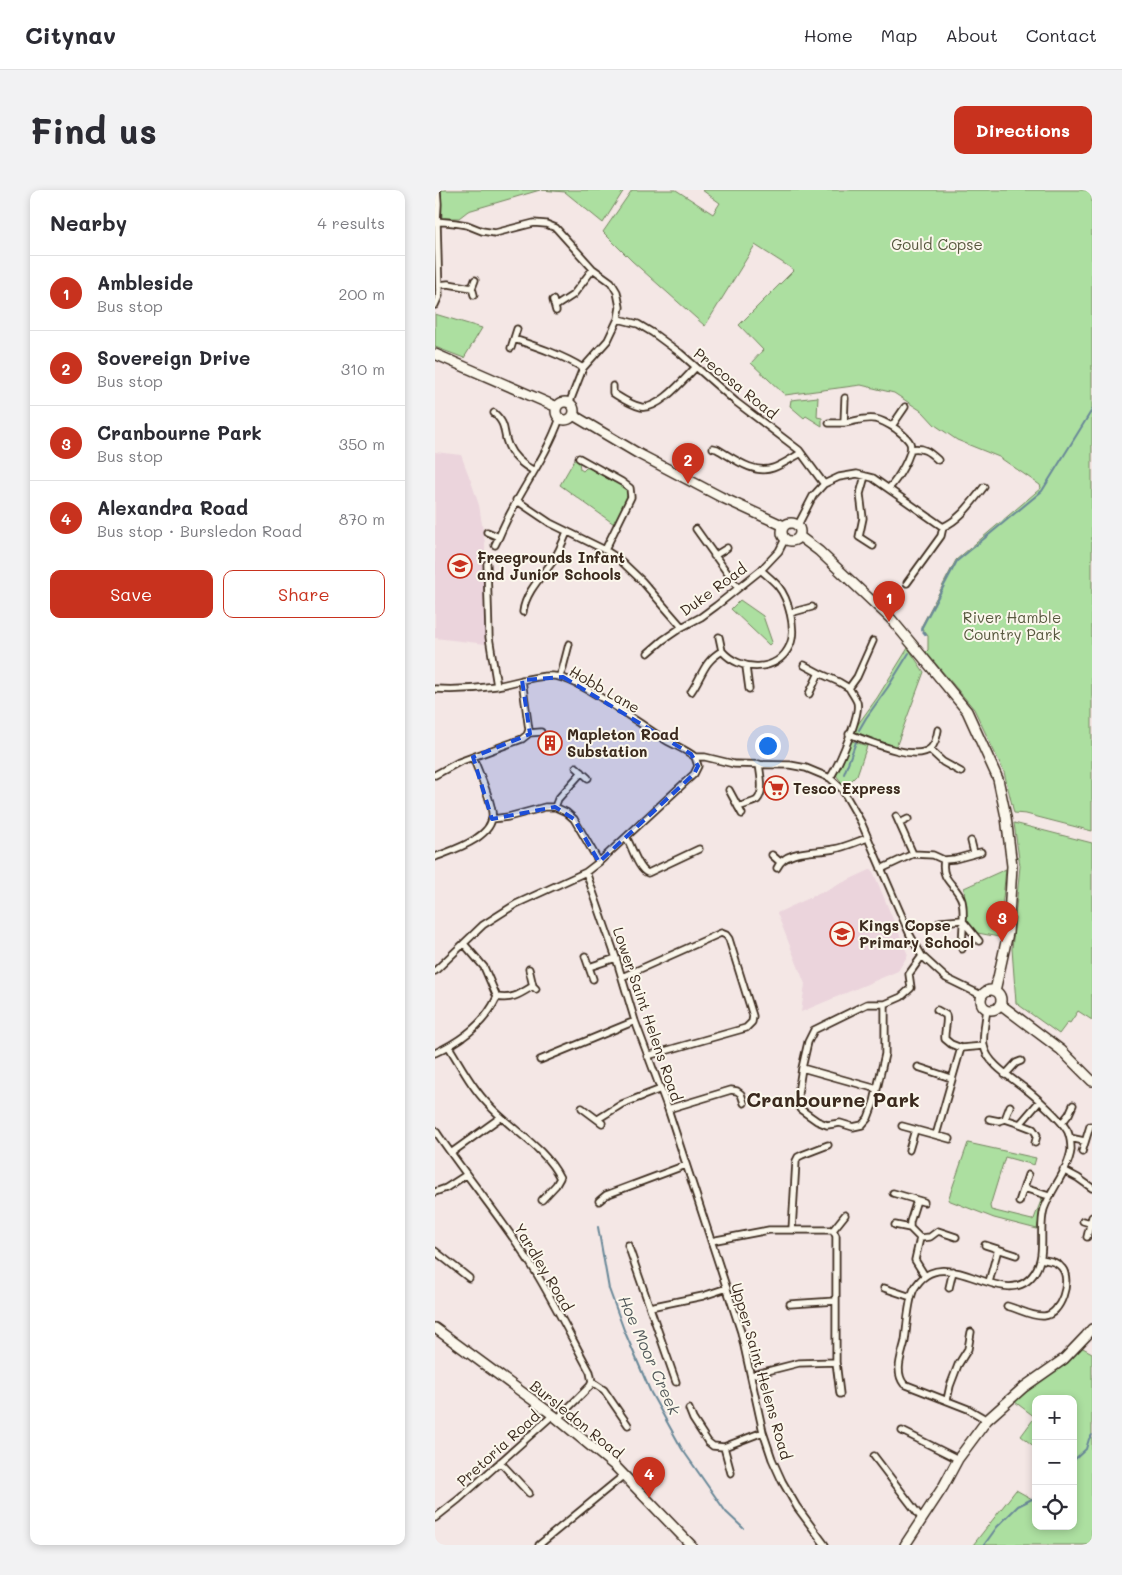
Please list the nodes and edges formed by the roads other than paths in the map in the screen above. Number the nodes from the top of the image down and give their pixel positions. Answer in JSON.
{"nodes":[{"id":1,"x":437,"y":190,"type":"edge"},
{"id":2,"x":436,"y":221,"type":"edge"},
{"id":3,"x":593,"y":269,"type":"junction"},
{"id":4,"x":475,"y":280,"type":"dead end"},
{"id":5,"x":439,"y":285,"type":"junction"},
{"id":6,"x":472,"y":288,"type":"junction"},
{"id":7,"x":474,"y":295,"type":"dead end"},
{"id":8,"x":435,"y":305,"type":"edge"},
{"id":9,"x":555,"y":306,"type":"dead end"},
{"id":10,"x":619,"y":319,"type":"junction"},
{"id":11,"x":517,"y":329,"type":"dead end"},
{"id":12,"x":514,"y":340,"type":"junction"},
{"id":13,"x":511,"y":348,"type":"dead end"},
{"id":14,"x":435,"y":354,"type":"edge"},
{"id":15,"x":696,"y":367,"type":"junction"},
{"id":16,"x":583,"y":368,"type":"junction"},
{"id":17,"x":613,"y":386,"type":"dead end"},
{"id":18,"x":613,"y":393,"type":"junction"},
{"id":19,"x":607,"y":398,"type":"dead end"},
{"id":20,"x":845,"y":398,"type":"dead end"},
{"id":21,"x":569,"y":404,"type":"junction"},
{"id":22,"x":557,"y":407,"type":"junction"},
{"id":23,"x":905,"y":408,"type":"dead end"},
{"id":24,"x":494,"y":413,"type":"dead end"},
{"id":25,"x":573,"y":415,"type":"junction"},
{"id":26,"x":559,"y":418,"type":"junction"},
{"id":27,"x":829,"y":422,"type":"dead end"},
{"id":28,"x":843,"y":423,"type":"junction"},
{"id":29,"x":892,"y":426,"type":"junction"},
{"id":30,"x":713,"y":448,"type":"dead end"},
{"id":31,"x":911,"y":449,"type":"junction"},
{"id":32,"x":801,"y":453,"type":"junction"},
{"id":33,"x":579,"y":458,"type":"dead end"},
{"id":34,"x":938,"y":460,"type":"dead end"},
{"id":35,"x":534,"y":471,"type":"junction"},
{"id":36,"x":865,"y":476,"type":"junction"},
{"id":37,"x":824,"y":484,"type":"junction"},
{"id":38,"x":984,"y":487,"type":"dead end"},
{"id":39,"x":889,"y":488,"type":"junction"},
{"id":40,"x":516,"y":500,"type":"junction"},
{"id":41,"x":798,"y":525,"type":"junction"},
{"id":42,"x":784,"y":526,"type":"junction"},
{"id":43,"x":943,"y":527,"type":"junction"},
{"id":44,"x":696,"y":530,"type":"dead end"},
{"id":45,"x":487,"y":532,"type":"dead end"},
{"id":46,"x":567,"y":532,"type":"junction"},
{"id":47,"x":799,"y":536,"type":"junction"},
{"id":48,"x":499,"y":537,"type":"junction"},
{"id":49,"x":785,"y":539,"type":"junction"},
{"id":50,"x":495,"y":546,"type":"dead end"},
{"id":51,"x":873,"y":546,"type":"dead end"},
{"id":52,"x":727,"y":548,"type":"dead end"},
{"id":53,"x":605,"y":550,"type":"junction"},
{"id":54,"x":714,"y":556,"type":"junction"},
{"id":55,"x":487,"y":564,"type":"dead end"},
{"id":56,"x":761,"y":570,"type":"junction"},
{"id":57,"x":907,"y":583,"type":"dead end"},
{"id":58,"x":738,"y":588,"type":"junction"},
{"id":59,"x":812,"y":607,"type":"dead end"},
{"id":60,"x":523,"y":612,"type":"dead end"},
{"id":61,"x":791,"y":613,"type":"junction"},
{"id":62,"x":682,"y":627,"type":"junction"},
{"id":63,"x":719,"y":637,"type":"dead end"},
{"id":64,"x":873,"y":641,"type":"dead end"},
{"id":65,"x":569,"y":644,"type":"dead end"},
{"id":66,"x":722,"y":651,"type":"junction"},
{"id":67,"x":648,"y":653,"type":"dead end"},
{"id":68,"x":804,"y":665,"type":"dead end"},
{"id":69,"x":746,"y":667,"type":"junction"},
{"id":70,"x":819,"y":673,"type":"junction"},
{"id":71,"x":559,"y":677,"type":"junction"},
{"id":72,"x":521,"y":680,"type":"junction"},
{"id":73,"x":497,"y":686,"type":"junction"},
{"id":74,"x":849,"y":688,"type":"junction"},
{"id":75,"x":435,"y":689,"type":"edge"},
{"id":76,"x":749,"y":689,"type":"dead end"},
{"id":77,"x":691,"y":692,"type":"dead end"},
{"id":78,"x":809,"y":694,"type":"dead end"},
{"id":79,"x":529,"y":732,"type":"junction"},
{"id":80,"x":541,"y":732,"type":"dead end"},
{"id":81,"x":936,"y":733,"type":"dead end"},
{"id":82,"x":849,"y":734,"type":"junction"},
{"id":83,"x":930,"y":750,"type":"junction"},
{"id":84,"x":473,"y":757,"type":"junction"},
{"id":85,"x":695,"y":757,"type":"junction"},
{"id":86,"x":759,"y":764,"type":"junction"},
{"id":87,"x":576,"y":767,"type":"dead end"},
{"id":88,"x":957,"y":768,"type":"dead end"},
{"id":89,"x":582,"y":772,"type":"junction"},
{"id":90,"x":435,"y":775,"type":"edge"},
{"id":91,"x":588,"y":778,"type":"dead end"},
{"id":92,"x":830,"y":778,"type":"junction"},
{"id":93,"x":729,"y":790,"type":"dead end"},
{"id":94,"x":555,"y":807,"type":"junction"},
{"id":95,"x":738,"y":807,"type":"junction"},
{"id":96,"x":742,"y":814,"type":"dead end"},
{"id":97,"x":896,"y":816,"type":"dead end"},
{"id":98,"x":492,"y":819,"type":"junction"},
{"id":99,"x":908,"y":819,"type":"dead end"},
{"id":100,"x":900,"y":823,"type":"junction"},
{"id":101,"x":626,"y":837,"type":"junction"},
{"id":102,"x":867,"y":838,"type":"junction"},
{"id":103,"x":971,"y":841,"type":"dead end"},
{"id":104,"x":697,"y":851,"type":"dead end"},
{"id":105,"x":981,"y":852,"type":"dead end"},
{"id":106,"x":973,"y":853,"type":"junction"},
{"id":107,"x":913,"y":854,"type":"junction"},
{"id":108,"x":772,"y":855,"type":"dead end"},
{"id":109,"x":435,"y":857,"type":"edge"},
{"id":110,"x":944,"y":860,"type":"junction"},
{"id":111,"x":599,"y":862,"type":"junction"},
{"id":112,"x":780,"y":862,"type":"junction"},
{"id":113,"x":777,"y":868,"type":"dead end"},
{"id":114,"x":881,"y":869,"type":"junction"},
{"id":115,"x":586,"y":872,"type":"junction"},
{"id":116,"x":962,"y":920,"type":"junction"},
{"id":117,"x":940,"y":922,"type":"dead end"},
{"id":118,"x":979,"y":941,"type":"dead end"},
{"id":119,"x":465,"y":944,"type":"junction"},
{"id":120,"x":962,"y":949,"type":"dead end"},
{"id":121,"x":585,"y":956,"type":"dead end"},
{"id":122,"x":922,"y":956,"type":"junction"},
{"id":123,"x":616,"y":958,"type":"junction"},
{"id":124,"x":589,"y":967,"type":"junction"},
{"id":125,"x":529,"y":968,"type":"dead end"},
{"id":126,"x":435,"y":971,"type":"edge"},
{"id":127,"x":622,"y":977,"type":"junction"},
{"id":128,"x":593,"y":980,"type":"dead end"},
{"id":129,"x":995,"y":991,"type":"junction"},
{"id":130,"x":983,"y":996,"type":"junction"},
{"id":131,"x":497,"y":997,"type":"junction"},
{"id":132,"x":885,"y":1004,"type":"junction"},
{"id":133,"x":1000,"y":1004,"type":"junction"},
{"id":134,"x":987,"y":1008,"type":"junction"},
{"id":135,"x":937,"y":1010,"type":"dead end"},
{"id":136,"x":635,"y":1021,"type":"junction"},
{"id":137,"x":984,"y":1046,"type":"junction"},
{"id":138,"x":449,"y":1047,"type":"junction"},
{"id":139,"x":961,"y":1048,"type":"junction"},
{"id":140,"x":435,"y":1054,"type":"edge"},
{"id":141,"x":647,"y":1056,"type":"junction"},
{"id":142,"x":541,"y":1060,"type":"dead end"},
{"id":143,"x":1018,"y":1060,"type":"dead end"},
{"id":144,"x":918,"y":1067,"type":"dead end"},
{"id":145,"x":802,"y":1068,"type":"junction"},
{"id":146,"x":1005,"y":1074,"type":"junction"},
{"id":147,"x":951,"y":1078,"type":"junction"},
{"id":148,"x":1092,"y":1081,"type":"edge"},
{"id":149,"x":661,"y":1089,"type":"junction"},
{"id":150,"x":877,"y":1089,"type":"junction"},
{"id":151,"x":1039,"y":1102,"type":"junction"},
{"id":152,"x":744,"y":1103,"type":"dead end"},
{"id":153,"x":1073,"y":1105,"type":"dead end"},
{"id":154,"x":1009,"y":1106,"type":"dead end"},
{"id":155,"x":582,"y":1108,"type":"dead end"},
{"id":156,"x":668,"y":1109,"type":"junction"},
{"id":157,"x":501,"y":1117,"type":"junction"},
{"id":158,"x":989,"y":1119,"type":"dead end"},
{"id":159,"x":1005,"y":1119,"type":"junction"},
{"id":160,"x":1020,"y":1124,"type":"junction"},
{"id":161,"x":1062,"y":1124,"type":"junction"},
{"id":162,"x":902,"y":1126,"type":"dead end"},
{"id":163,"x":1090,"y":1126,"type":"dead end"},
{"id":164,"x":435,"y":1130,"type":"edge"},
{"id":165,"x":915,"y":1130,"type":"junction"},
{"id":166,"x":936,"y":1135,"type":"junction"},
{"id":167,"x":1070,"y":1138,"type":"junction"},
{"id":168,"x":950,"y":1139,"type":"dead end"},
{"id":169,"x":1084,"y":1142,"type":"junction"},
{"id":170,"x":1035,"y":1143,"type":"dead end"},
{"id":171,"x":828,"y":1145,"type":"dead end"},
{"id":172,"x":909,"y":1150,"type":"dead end"},
{"id":173,"x":1082,"y":1152,"type":"dead end"},
{"id":174,"x":451,"y":1153,"type":"junction"},
{"id":175,"x":686,"y":1165,"type":"junction"},
{"id":176,"x":1063,"y":1170,"type":"junction"},
{"id":177,"x":466,"y":1175,"type":"junction"},
{"id":178,"x":1028,"y":1175,"type":"dead end"},
{"id":179,"x":1024,"y":1188,"type":"junction"},
{"id":180,"x":1092,"y":1188,"type":"edge"},
{"id":181,"x":435,"y":1192,"type":"edge"},
{"id":182,"x":893,"y":1193,"type":"dead end"},
{"id":183,"x":1049,"y":1196,"type":"junction"},
{"id":184,"x":542,"y":1200,"type":"dead end"},
{"id":185,"x":917,"y":1200,"type":"junction"},
{"id":186,"x":599,"y":1201,"type":"dead end"},
{"id":187,"x":924,"y":1202,"type":"dead end"},
{"id":188,"x":1019,"y":1202,"type":"dead end"},
{"id":189,"x":845,"y":1215,"type":"dead end"},
{"id":190,"x":1091,"y":1220,"type":"edge"},
{"id":191,"x":1083,"y":1221,"type":"dead end"},
{"id":192,"x":895,"y":1225,"type":"dead end"},
{"id":193,"x":910,"y":1228,"type":"junction"},
{"id":194,"x":792,"y":1230,"type":"junction"},
{"id":195,"x":833,"y":1230,"type":"junction"},
{"id":196,"x":956,"y":1237,"type":"dead end"},
{"id":197,"x":1087,"y":1237,"type":"dead end"},
{"id":198,"x":920,"y":1238,"type":"junction"},
{"id":199,"x":930,"y":1238,"type":"junction"},
{"id":200,"x":711,"y":1241,"type":"junction"},
{"id":201,"x":628,"y":1245,"type":"dead end"},
{"id":202,"x":930,"y":1245,"type":"dead end"},
{"id":203,"x":985,"y":1245,"type":"dead end"},
{"id":204,"x":998,"y":1249,"type":"junction"},
{"id":205,"x":435,"y":1251,"type":"edge"},
{"id":206,"x":1016,"y":1255,"type":"dead end"},
{"id":207,"x":1041,"y":1259,"type":"junction"},
{"id":208,"x":953,"y":1271,"type":"junction"},
{"id":209,"x":925,"y":1276,"type":"junction"},
{"id":210,"x":469,"y":1278,"type":"dead end"},
{"id":211,"x":989,"y":1282,"type":"junction"},
{"id":212,"x":727,"y":1288,"type":"junction"},
{"id":213,"x":884,"y":1288,"type":"dead end"},
{"id":214,"x":949,"y":1288,"type":"dead end"},
{"id":215,"x":911,"y":1297,"type":"junction"},
{"id":216,"x":836,"y":1302,"type":"junction"},
{"id":217,"x":789,"y":1304,"type":"dead end"},
{"id":218,"x":1007,"y":1306,"type":"dead end"},
{"id":219,"x":650,"y":1307,"type":"junction"},
{"id":220,"x":435,"y":1328,"type":"edge"},
{"id":221,"x":1092,"y":1328,"type":"edge"},
{"id":222,"x":971,"y":1332,"type":"dead end"},
{"id":223,"x":836,"y":1362,"type":"junction"},
{"id":224,"x":752,"y":1375,"type":"junction"},
{"id":225,"x":592,"y":1382,"type":"junction"},
{"id":226,"x":676,"y":1382,"type":"dead end"},
{"id":227,"x":840,"y":1394,"type":"dead end"},
{"id":228,"x":947,"y":1400,"type":"junction"},
{"id":229,"x":689,"y":1408,"type":"dead end"},
{"id":230,"x":555,"y":1417,"type":"junction"},
{"id":231,"x":987,"y":1420,"type":"junction"},
{"id":232,"x":628,"y":1425,"type":"dead end"},
{"id":233,"x":902,"y":1431,"type":"dead end"},
{"id":234,"x":763,"y":1432,"type":"junction"},
{"id":235,"x":724,"y":1447,"type":"junction"},
{"id":236,"x":874,"y":1456,"type":"dead end"},
{"id":237,"x":958,"y":1460,"type":"junction"},
{"id":238,"x":500,"y":1462,"type":"junction"},
{"id":239,"x":731,"y":1473,"type":"dead end"},
{"id":240,"x":624,"y":1476,"type":"junction"},
{"id":241,"x":529,"y":1493,"type":"dead end"},
{"id":242,"x":435,"y":1518,"type":"edge"},
{"id":243,"x":921,"y":1520,"type":"junction"},
{"id":244,"x":686,"y":1544,"type":"edge"},
{"id":245,"x":539,"y":1545,"type":"edge"},
{"id":246,"x":825,"y":1545,"type":"edge"},
{"id":247,"x":905,"y":1545,"type":"edge"}],
"edges":[{"from":1,"to":2,"type":"street"},
{"from":2,"to":3,"type":"street"},
{"from":2,"to":5,"type":"street"},
{"from":3,"to":9,"type":"street"},
{"from":3,"to":10,"type":"street"},
{"from":4,"to":6,"type":"street"},
{"from":5,"to":6,"type":"street"},
{"from":5,"to":8,"type":"street"},
{"from":6,"to":7,"type":"street"},
{"from":10,"to":15,"type":"street","name":"Precosa Road"},
{"from":10,"to":16,"type":"street"},
{"from":11,"to":12,"type":"street"},
{"from":12,"to":13,"type":"street"},
{"from":12,"to":16,"type":"street"},
{"from":14,"to":22,"type":"street"},
{"from":15,"to":18,"type":"street"},
{"from":15,"to":32,"type":"street","name":"Precosa Road"},
{"from":16,"to":21,"type":"street"},
{"from":17,"to":18,"type":"street"},
{"from":18,"to":19,"type":"street"},
{"from":20,"to":28,"type":"street"},
{"from":21,"to":22,"type":"street"},
{"from":21,"to":25,"type":"street"},
{"from":22,"to":26,"type":"street"},
{"from":23,"to":29,"type":"street"},
{"from":24,"to":35,"type":"street"},
{"from":25,"to":26,"type":"street"},
{"from":25,"to":42,"type":"street"},
{"from":26,"to":35,"type":"street"},
{"from":27,"to":28,"type":"street"},
{"from":28,"to":29,"type":"street"},
{"from":29,"to":31,"type":"street"},
{"from":30,"to":32,"type":"street"},
{"from":31,"to":34,"type":"street"},
{"from":31,"to":39,"type":"street"},
{"from":32,"to":37,"type":"street","name":"Precosa Road"},
{"from":33,"to":53,"type":"street"},
{"from":35,"to":40,"type":"street"},
{"from":36,"to":37,"type":"street"},
{"from":36,"to":39,"type":"street"},
{"from":36,"to":51,"type":"street"},
{"from":37,"to":41,"type":"street"},
{"from":38,"to":43,"type":"street"},
{"from":39,"to":43,"type":"street"},
{"from":40,"to":46,"type":"street"},
{"from":40,"to":48,"type":"street"},
{"from":41,"to":42,"type":"street"},
{"from":41,"to":47,"type":"street"},
{"from":42,"to":49,"type":"street"},
{"from":43,"to":57,"type":"street"},
{"from":44,"to":54,"type":"street"},
{"from":45,"to":48,"type":"street"},
{"from":46,"to":53,"type":"street"},
{"from":46,"to":60,"type":"street"},
{"from":47,"to":49,"type":"street"},
{"from":47,"to":129,"type":"street"},
{"from":48,"to":50,"type":"street"},
{"from":49,"to":56,"type":"street","name":"Duke Road"},
{"from":52,"to":54,"type":"street"},
{"from":53,"to":62,"type":"street"},
{"from":54,"to":58,"type":"street"},
{"from":55,"to":73,"type":"street"},
{"from":56,"to":58,"type":"street","name":"Duke Road"},
{"from":56,"to":61,"type":"street"},
{"from":58,"to":62,"type":"street","name":"Duke Road"},
{"from":59,"to":61,"type":"street"},
{"from":61,"to":69,"type":"street"},
{"from":62,"to":67,"type":"street","name":"Duke Road"},
{"from":63,"to":66,"type":"street"},
{"from":64,"to":74,"type":"street"},
{"from":65,"to":71,"type":"street"},
{"from":66,"to":69,"type":"street"},
{"from":66,"to":77,"type":"street"},
{"from":68,"to":70,"type":"street"},
{"from":69,"to":76,"type":"street"},
{"from":70,"to":74,"type":"street"},
{"from":70,"to":78,"type":"street"},
{"from":71,"to":72,"type":"street","name":"Hobb Lane"},
{"from":71,"to":85,"type":"street","name":"Hobb Lane"},
{"from":72,"to":73,"type":"street","name":"Hobb Lane"},
{"from":72,"to":79,"type":"street"},
{"from":73,"to":75,"type":"street","name":"Hobb Lane"},
{"from":74,"to":82,"type":"street"},
{"from":79,"to":80,"type":"street"},
{"from":79,"to":84,"type":"street"},
{"from":81,"to":83,"type":"street"},
{"from":82,"to":83,"type":"street"},
{"from":82,"to":92,"type":"street"},
{"from":83,"to":88,"type":"street"},
{"from":84,"to":90,"type":"street"},
{"from":84,"to":98,"type":"street"},
{"from":85,"to":86,"type":"street"},
{"from":85,"to":101,"type":"street"},
{"from":86,"to":92,"type":"street"},
{"from":86,"to":95,"type":"street"},
{"from":87,"to":89,"type":"street"},
{"from":89,"to":91,"type":"street"},
{"from":89,"to":94,"type":"street"},
{"from":92,"to":102,"type":"street"},
{"from":93,"to":95,"type":"street"},
{"from":94,"to":98,"type":"street"},
{"from":94,"to":111,"type":"street"},
{"from":95,"to":96,"type":"street"},
{"from":97,"to":100,"type":"street"},
{"from":98,"to":109,"type":"street"},
{"from":99,"to":100,"type":"street"},
{"from":100,"to":107,"type":"street"},
{"from":101,"to":104,"type":"street"},
{"from":101,"to":111,"type":"street"},
{"from":102,"to":112,"type":"street"},
{"from":102,"to":114,"type":"street"},
{"from":103,"to":106,"type":"street"},
{"from":105,"to":106,"type":"street"},
{"from":106,"to":110,"type":"street"},
{"from":107,"to":110,"type":"street"},
{"from":107,"to":114,"type":"street"},
{"from":108,"to":112,"type":"street"},
{"from":110,"to":116,"type":"street"},
{"from":111,"to":115,"type":"street"},
{"from":112,"to":113,"type":"street"},
{"from":114,"to":122,"type":"street"},
{"from":115,"to":119,"type":"street"},
{"from":115,"to":123,"type":"street","name":"Lower Saint Helens Road"},
{"from":116,"to":117,"type":"street"},
{"from":116,"to":118,"type":"street"},
{"from":116,"to":120,"type":"street"},
{"from":119,"to":126,"type":"street"},
{"from":119,"to":131,"type":"street"},
{"from":121,"to":124,"type":"street"},
{"from":122,"to":130,"type":"street"},
{"from":122,"to":132,"type":"street"},
{"from":123,"to":124,"type":"street"},
{"from":123,"to":127,"type":"street","name":"Lower Saint Helens Road"},
{"from":124,"to":128,"type":"street"},
{"from":125,"to":131,"type":"street"},
{"from":127,"to":136,"type":"street","name":"Lower Saint Helens Road"},
{"from":127,"to":141,"type":"street"},
{"from":129,"to":130,"type":"street"},
{"from":129,"to":133,"type":"street"},
{"from":130,"to":134,"type":"street"},
{"from":131,"to":138,"type":"street"},
{"from":132,"to":145,"type":"street"},
{"from":132,"to":150,"type":"street"},
{"from":133,"to":134,"type":"street"},
{"from":133,"to":148,"type":"street"},
{"from":134,"to":137,"type":"street"},
{"from":135,"to":139,"type":"street"},
{"from":136,"to":141,"type":"street","name":"Lower Saint Helens Road"},
{"from":136,"to":142,"type":"street"},
{"from":137,"to":139,"type":"street"},
{"from":137,"to":146,"type":"street"},
{"from":138,"to":140,"type":"street"},
{"from":138,"to":157,"type":"street"},
{"from":139,"to":147,"type":"street"},
{"from":141,"to":149,"type":"street","name":"Lower Saint Helens Road"},
{"from":143,"to":146,"type":"street"},
{"from":144,"to":147,"type":"street"},
{"from":145,"to":150,"type":"street"},
{"from":145,"to":150,"type":"street"},
{"from":146,"to":151,"type":"street"},
{"from":147,"to":166,"type":"street"},
{"from":149,"to":155,"type":"street"},
{"from":149,"to":156,"type":"street","name":"Lower Saint Helens Road"},
{"from":151,"to":160,"type":"street"},
{"from":151,"to":161,"type":"street"},
{"from":152,"to":156,"type":"street"},
{"from":153,"to":161,"type":"street"},
{"from":154,"to":159,"type":"street"},
{"from":156,"to":175,"type":"street","name":"Lower Saint Helens Road"},
{"from":157,"to":174,"type":"street"},
{"from":157,"to":184,"type":"street"},
{"from":158,"to":159,"type":"street"},
{"from":159,"to":160,"type":"street"},
{"from":160,"to":170,"type":"street"},
{"from":161,"to":167,"type":"street"},
{"from":162,"to":165,"type":"street"},
{"from":163,"to":169,"type":"street"},
{"from":164,"to":174,"type":"street","name":"Yardley Road"},
{"from":165,"to":166,"type":"street"},
{"from":165,"to":172,"type":"street"},
{"from":166,"to":168,"type":"street"},
{"from":167,"to":169,"type":"street"},
{"from":167,"to":176,"type":"street"},
{"from":169,"to":173,"type":"street"},
{"from":171,"to":194,"type":"street"},
{"from":174,"to":177,"type":"street","name":"Yardley Road"},
{"from":175,"to":186,"type":"street"},
{"from":175,"to":200,"type":"street","name":"Upper Saint Helens Road"},
{"from":176,"to":180,"type":"street"},
{"from":176,"to":183,"type":"street"},
{"from":177,"to":181,"type":"street"},
{"from":177,"to":225,"type":"street","name":"Yardley Road"},
{"from":178,"to":179,"type":"street"},
{"from":179,"to":183,"type":"street"},
{"from":179,"to":188,"type":"street"},
{"from":182,"to":185,"type":"street"},
{"from":183,"to":207,"type":"street"},
{"from":185,"to":187,"type":"street"},
{"from":185,"to":193,"type":"street"},
{"from":189,"to":195,"type":"street"},
{"from":190,"to":191,"type":"street"},
{"from":190,"to":197,"type":"street"},
{"from":192,"to":193,"type":"street"},
{"from":193,"to":198,"type":"street"},
{"from":194,"to":195,"type":"street"},
{"from":194,"to":200,"type":"street"},
{"from":195,"to":216,"type":"street"},
{"from":196,"to":199,"type":"street"},
{"from":198,"to":199,"type":"street"},
{"from":198,"to":209,"type":"street"},
{"from":199,"to":202,"type":"street"},
{"from":200,"to":212,"type":"street","name":"Upper Saint Helens Road"},
{"from":201,"to":219,"type":"street"},
{"from":203,"to":204,"type":"street"},
{"from":204,"to":206,"type":"street"},
{"from":204,"to":211,"type":"street"},
{"from":205,"to":210,"type":"street"},
{"from":207,"to":211,"type":"street"},
{"from":207,"to":218,"type":"street"},
{"from":208,"to":209,"type":"street"},
{"from":208,"to":211,"type":"street"},
{"from":208,"to":214,"type":"street"},
{"from":209,"to":215,"type":"street"},
{"from":212,"to":219,"type":"street"},
{"from":212,"to":224,"type":"street","name":"Upper Saint Helens Road"},
{"from":213,"to":215,"type":"street"},
{"from":215,"to":228,"type":"street"},
{"from":216,"to":217,"type":"street"},
{"from":216,"to":223,"type":"street"},
{"from":219,"to":226,"type":"street"},
{"from":220,"to":230,"type":"street","name":"Bursledon Road"},
{"from":221,"to":231,"type":"street"},
{"from":222,"to":228,"type":"street"},
{"from":223,"to":224,"type":"street"},
{"from":223,"to":227,"type":"street"},
{"from":224,"to":234,"type":"street","name":"Upper Saint Helens Road"},
{"from":225,"to":230,"type":"street"},
{"from":225,"to":232,"type":"street"},
{"from":228,"to":231,"type":"street"},
{"from":229,"to":235,"type":"street"},
{"from":230,"to":238,"type":"street","name":"Pretoria Road"},
{"from":230,"to":240,"type":"street","name":"Bursledon Road"},
{"from":231,"to":237,"type":"street"},
{"from":233,"to":237,"type":"street"},
{"from":234,"to":235,"type":"street"},
{"from":234,"to":246,"type":"street","name":"Upper Saint Helens Road"},
{"from":235,"to":239,"type":"street"},
{"from":236,"to":243,"type":"street"},
{"from":237,"to":243,"type":"street"},
{"from":238,"to":241,"type":"street"},
{"from":238,"to":242,"type":"street","name":"Pretoria Road"},
{"from":240,"to":244,"type":"street","name":"Bursledon Road"},
{"from":240,"to":245,"type":"street"},
{"from":243,"to":247,"type":"street"}]}
